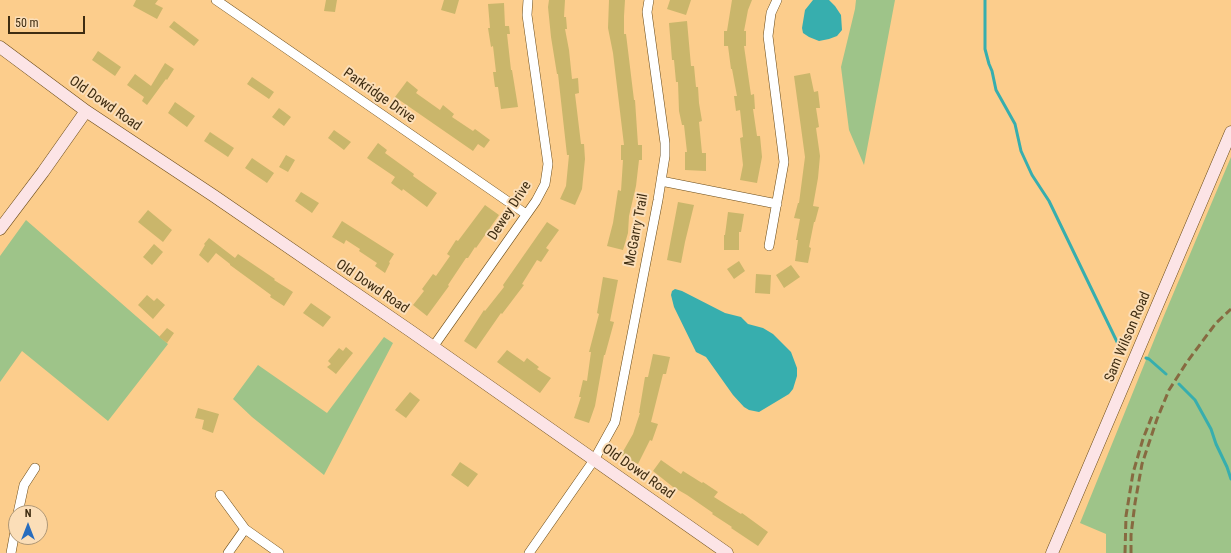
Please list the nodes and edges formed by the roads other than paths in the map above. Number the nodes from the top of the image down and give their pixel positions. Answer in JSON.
{"nodes":[{"id":1,"x":216,"y":0,"type":"edge"},
{"id":2,"x":528,"y":0,"type":"edge"},
{"id":3,"x":649,"y":0,"type":"edge"},
{"id":4,"x":777,"y":0,"type":"edge"},
{"id":5,"x":0,"y":47,"type":"edge"},
{"id":6,"x":86,"y":111,"type":"junction"},
{"id":7,"x":1231,"y":132,"type":"edge"},
{"id":8,"x":660,"y":181,"type":"junction"},
{"id":9,"x":776,"y":204,"type":"junction"},
{"id":10,"x":526,"y":214,"type":"junction"},
{"id":11,"x":0,"y":229,"type":"edge"},
{"id":12,"x":769,"y":246,"type":"dead end"},
{"id":13,"x":433,"y":347,"type":"junction"},
{"id":14,"x":594,"y":460,"type":"junction"},
{"id":15,"x":35,"y":468,"type":"dead end"},
{"id":16,"x":220,"y":495,"type":"dead end"},
{"id":17,"x":20,"y":505,"type":"edge"},
{"id":18,"x":245,"y":529,"type":"junction"},
{"id":19,"x":228,"y":553,"type":"edge"},
{"id":20,"x":279,"y":553,"type":"edge"},
{"id":21,"x":529,"y":553,"type":"edge"},
{"id":22,"x":727,"y":553,"type":"edge"},
{"id":23,"x":1052,"y":553,"type":"edge"}],
"edges":[{"from":1,"to":10,"type":"street","name":"Parkridge Drive"},
{"from":2,"to":10,"type":"street","name":"Dewey Drive"},
{"from":3,"to":8,"type":"street","name":"McGarry Trail"},
{"from":4,"to":9,"type":"street"},
{"from":5,"to":6,"type":"street","name":"Old Dowd Road"},
{"from":6,"to":11,"type":"street"},
{"from":6,"to":13,"type":"street","name":"Old Dowd Road"},
{"from":7,"to":23,"type":"street","name":"Sam Wilson Road"},
{"from":8,"to":9,"type":"street"},
{"from":8,"to":14,"type":"street","name":"McGarry Trail"},
{"from":9,"to":12,"type":"street"},
{"from":10,"to":13,"type":"street","name":"Dewey Drive"},
{"from":13,"to":14,"type":"street","name":"Old Dowd Road"},
{"from":14,"to":21,"type":"street","name":"McGarry Trail"},
{"from":14,"to":22,"type":"street","name":"Old Dowd Road"},
{"from":15,"to":17,"type":"street"},
{"from":16,"to":18,"type":"street"},
{"from":18,"to":19,"type":"street"},
{"from":18,"to":20,"type":"street"}]}
